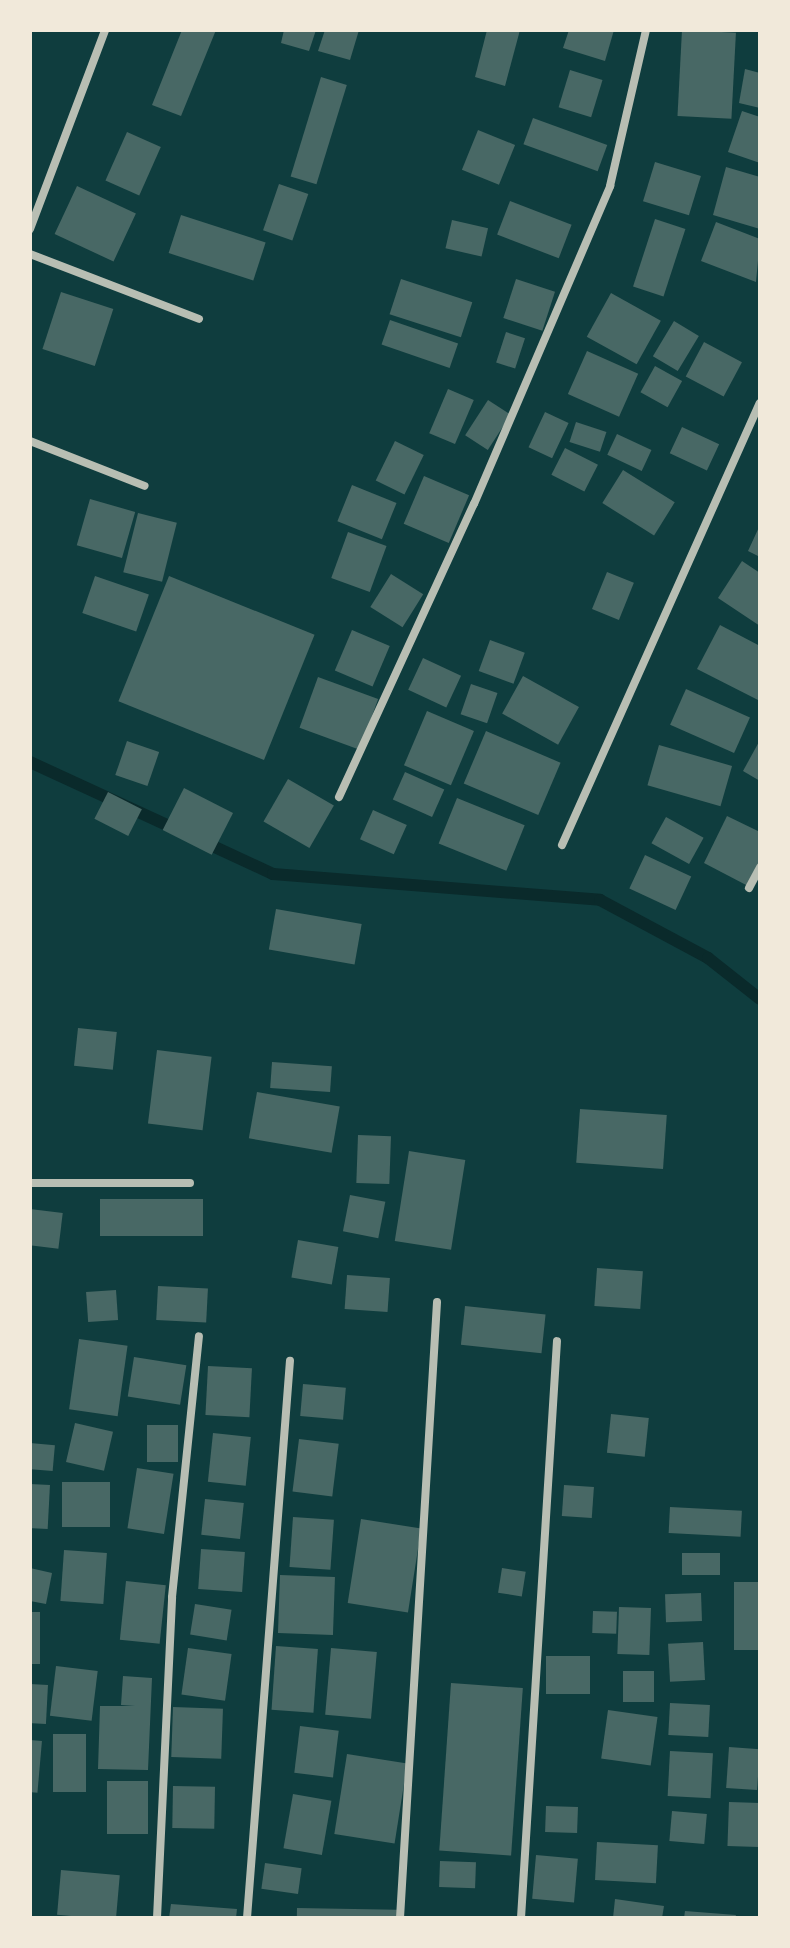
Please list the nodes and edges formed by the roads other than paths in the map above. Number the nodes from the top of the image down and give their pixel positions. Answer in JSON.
{"nodes":[{"id":1,"x":105,"y":30,"type":"edge"},
{"id":2,"x":646,"y":30,"type":"edge"},
{"id":3,"x":30,"y":229,"type":"edge"},
{"id":4,"x":30,"y":254,"type":"edge"},
{"id":5,"x":199,"y":319,"type":"dead end"},
{"id":6,"x":760,"y":403,"type":"edge"},
{"id":7,"x":30,"y":441,"type":"edge"},
{"id":8,"x":145,"y":486,"type":"dead end"},
{"id":9,"x":339,"y":797,"type":"dead end"},
{"id":10,"x":562,"y":845,"type":"dead end"},
{"id":11,"x":760,"y":867,"type":"edge"},
{"id":12,"x":749,"y":888,"type":"dead end"},
{"id":13,"x":30,"y":1183,"type":"edge"},
{"id":14,"x":190,"y":1183,"type":"dead end"},
{"id":15,"x":437,"y":1302,"type":"dead end"},
{"id":16,"x":199,"y":1336,"type":"dead end"},
{"id":17,"x":557,"y":1341,"type":"dead end"},
{"id":18,"x":290,"y":1361,"type":"dead end"},
{"id":19,"x":157,"y":1918,"type":"edge"},
{"id":20,"x":247,"y":1918,"type":"edge"},
{"id":21,"x":400,"y":1918,"type":"edge"},
{"id":22,"x":521,"y":1918,"type":"edge"}],
"edges":[{"from":1,"to":3,"type":"street"},
{"from":2,"to":9,"type":"street"},
{"from":4,"to":5,"type":"street"},
{"from":6,"to":10,"type":"street"},
{"from":7,"to":8,"type":"street"},
{"from":11,"to":12,"type":"street"},
{"from":13,"to":14,"type":"street"},
{"from":15,"to":21,"type":"street"},
{"from":16,"to":19,"type":"street"},
{"from":17,"to":22,"type":"street"},
{"from":18,"to":20,"type":"street"}]}
